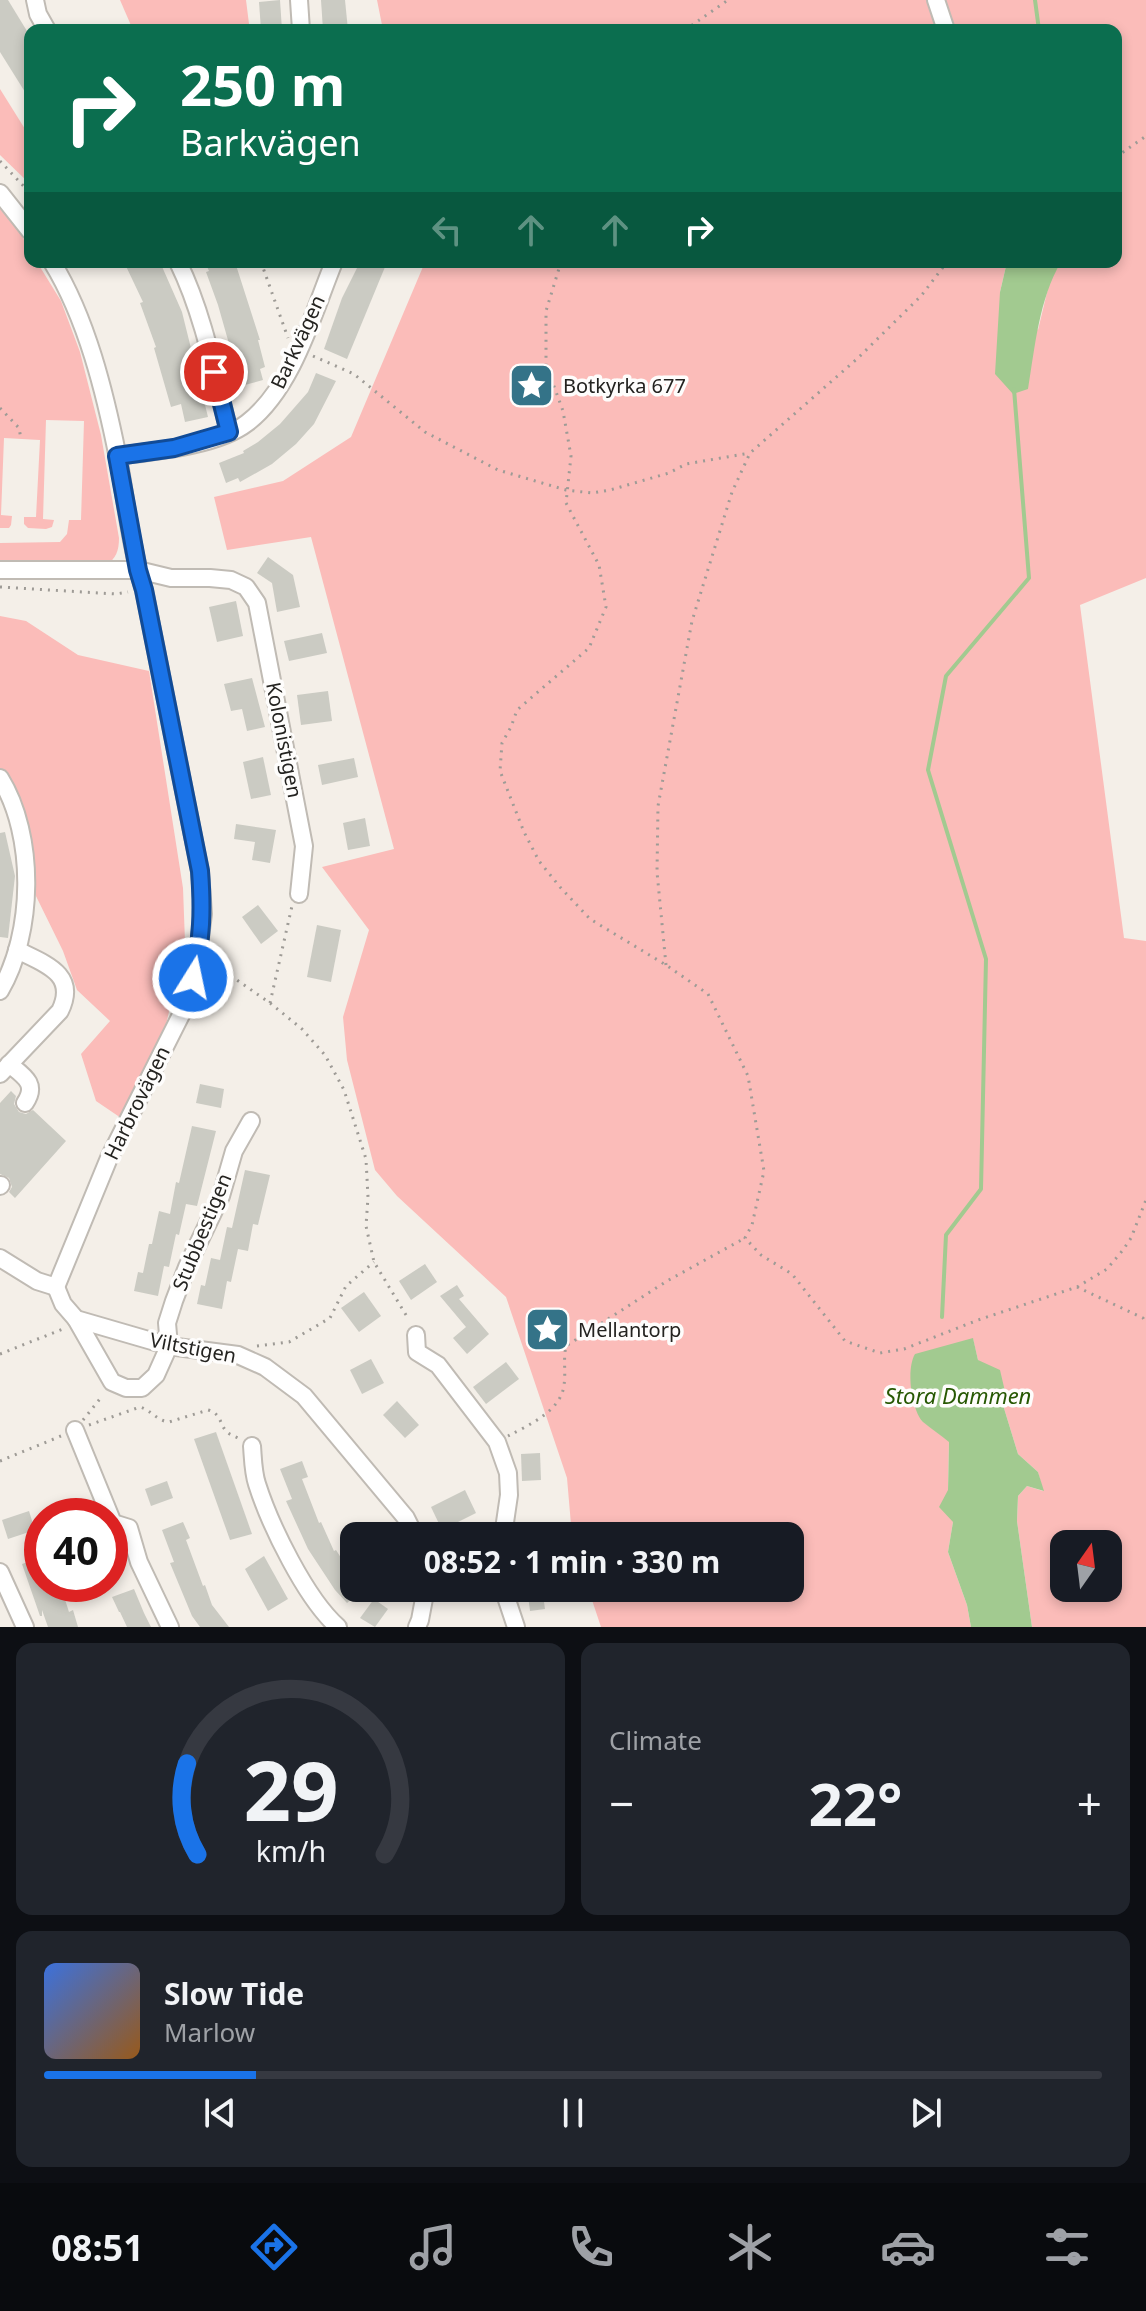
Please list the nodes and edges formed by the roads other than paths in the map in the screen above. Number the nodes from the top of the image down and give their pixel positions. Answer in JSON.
{"nodes":[{"id":1,"x":35,"y":0,"type":"edge"},
{"id":2,"x":299,"y":0,"type":"edge"},
{"id":3,"x":936,"y":0,"type":"edge"},
{"id":4,"x":44,"y":24,"type":"edge"},
{"id":5,"x":301,"y":24,"type":"edge"},
{"id":6,"x":944,"y":24,"type":"edge"},
{"id":7,"x":0,"y":193,"type":"edge"},
{"id":8,"x":24,"y":223,"type":"edge"},
{"id":9,"x":55,"y":268,"type":"edge"},
{"id":10,"x":181,"y":268,"type":"edge"},
{"id":11,"x":332,"y":268,"type":"edge"},
{"id":12,"x":229,"y":432,"type":"junction"},
{"id":13,"x":117,"y":456,"type":"junction"},
{"id":14,"x":0,"y":570,"type":"edge"},
{"id":15,"x":138,"y":570,"type":"junction"},
{"id":16,"x":0,"y":778,"type":"edge"},
{"id":17,"x":299,"y":894,"type":"road end"},
{"id":18,"x":17,"y":950,"type":"junction"},
{"id":19,"x":0,"y":991,"type":"edge"},
{"id":20,"x":5,"y":1069,"type":"edge"},
{"id":21,"x":25,"y":1103,"type":"dead end"},
{"id":22,"x":251,"y":1121,"type":"dead end"},
{"id":23,"x":0,"y":1258,"type":"edge"},
{"id":24,"x":56,"y":1287,"type":"junction"},
{"id":25,"x":76,"y":1319,"type":"junction"},
{"id":26,"x":416,"y":1335,"type":"road end"},
{"id":27,"x":169,"y":1346,"type":"junction"},
{"id":28,"x":75,"y":1430,"type":"road end"},
{"id":29,"x":252,"y":1446,"type":"road end"},
{"id":30,"x":408,"y":1522,"type":"edge"},
{"id":31,"x":505,"y":1522,"type":"edge"},
{"id":32,"x":0,"y":1572,"type":"edge"},
{"id":33,"x":423,"y":1602,"type":"edge"},
{"id":34,"x":508,"y":1602,"type":"edge"},
{"id":35,"x":25,"y":1627,"type":"edge"},
{"id":36,"x":170,"y":1627,"type":"edge"},
{"id":37,"x":338,"y":1627,"type":"edge"},
{"id":38,"x":417,"y":1627,"type":"edge"},
{"id":39,"x":516,"y":1627,"type":"edge"}],
"edges":[{"from":1,"to":4,"type":"street"},
{"from":2,"to":5,"type":"street"},
{"from":3,"to":6,"type":"street"},
{"from":7,"to":8,"type":"street"},
{"from":9,"to":13,"type":"street","name":"Harbrovägen"},
{"from":10,"to":12,"type":"street"},
{"from":11,"to":12,"type":"street","name":"Barkvägen"},
{"from":12,"to":13,"type":"street","name":"Barkvägen"},
{"from":13,"to":15,"type":"street","name":"Harbrovägen"},
{"from":14,"to":15,"type":"street","name":"Kolonistigen"},
{"from":15,"to":17,"type":"street","name":"Kolonistigen"},
{"from":15,"to":24,"type":"street","name":"Harbrovägen"},
{"from":16,"to":18,"type":"street"},
{"from":18,"to":19,"type":"street"},
{"from":18,"to":20,"type":"street"},
{"from":20,"to":21,"type":"street"},
{"from":22,"to":27,"type":"street","name":"Stubbestigen"},
{"from":23,"to":24,"type":"street"},
{"from":24,"to":25,"type":"street"},
{"from":25,"to":27,"type":"street","name":"Viltstigen"},
{"from":25,"to":27,"type":"street"},
{"from":26,"to":31,"type":"street"},
{"from":27,"to":30,"type":"street","name":"Viltstigen"},
{"from":28,"to":36,"type":"street"},
{"from":29,"to":37,"type":"street"},
{"from":32,"to":35,"type":"street"},
{"from":33,"to":38,"type":"street"},
{"from":34,"to":39,"type":"street"}]}
